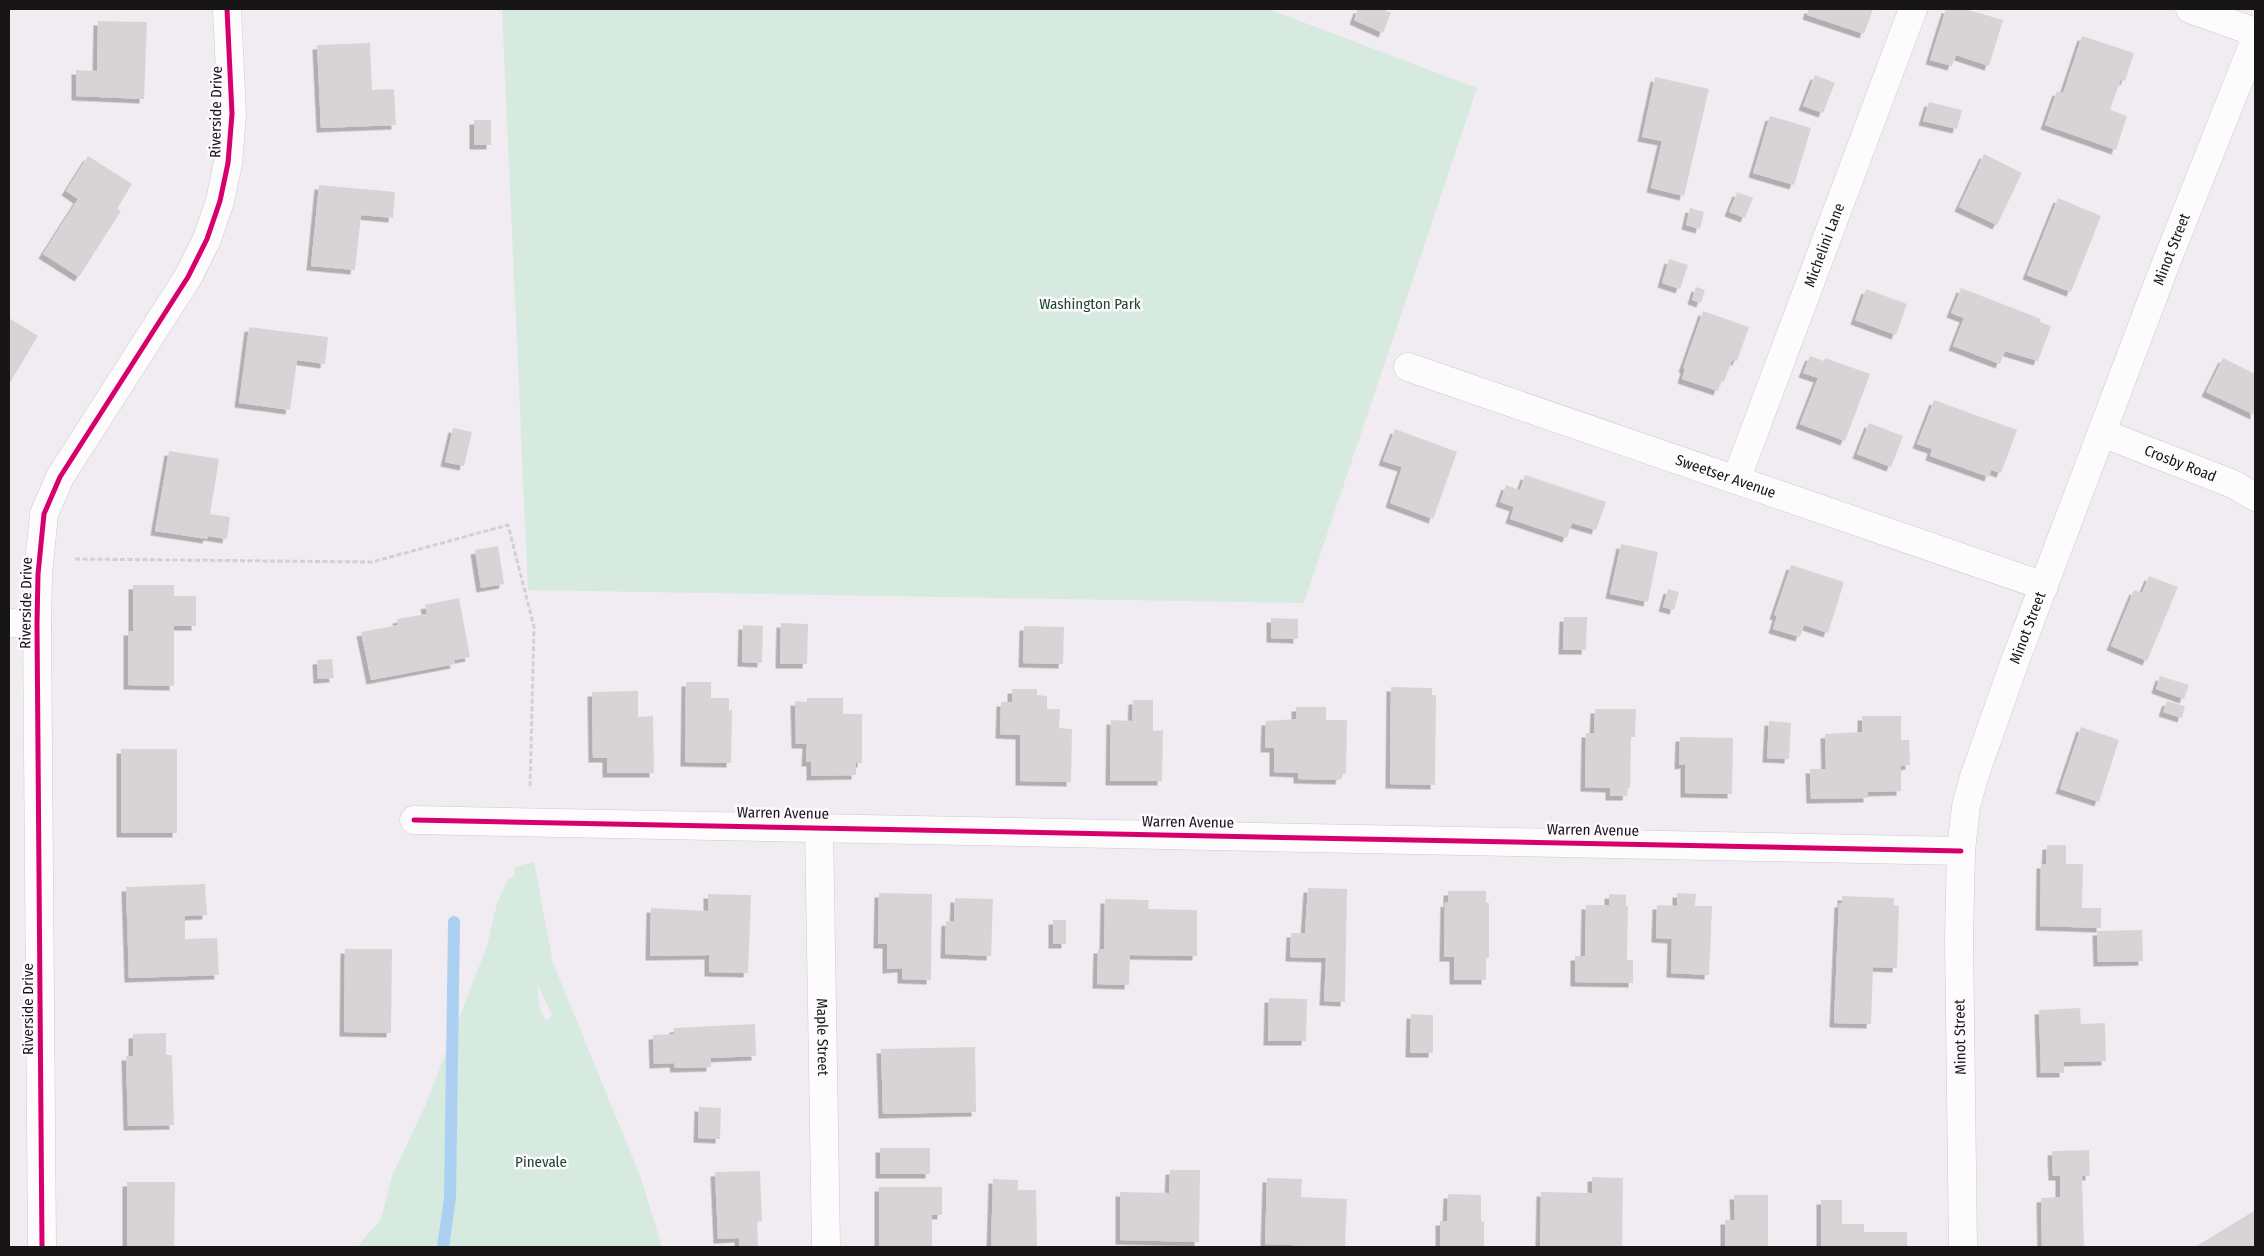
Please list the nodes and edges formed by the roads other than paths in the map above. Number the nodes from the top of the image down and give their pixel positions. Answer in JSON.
{"nodes":[{"id":1,"x":227,"y":9,"type":"edge"},
{"id":2,"x":1913,"y":9,"type":"edge"},
{"id":3,"x":2190,"y":9,"type":"edge"},
{"id":4,"x":2255,"y":32,"type":"edge"},
{"id":5,"x":2255,"y":40,"type":"edge"},
{"id":6,"x":1408,"y":367,"type":"dead end"},
{"id":7,"x":2102,"y":433,"type":"junction"},
{"id":8,"x":1736,"y":480,"type":"junction"},
{"id":9,"x":2255,"y":497,"type":"edge"},
{"id":10,"x":2044,"y":586,"type":"junction"},
{"id":11,"x":9,"y":623,"type":"edge"},
{"id":12,"x":37,"y":624,"type":"junction"},
{"id":13,"x":414,"y":820,"type":"dead end"},
{"id":14,"x":819,"y":826,"type":"junction"},
{"id":15,"x":1961,"y":851,"type":"junction"},
{"id":16,"x":42,"y":1247,"type":"edge"},
{"id":17,"x":826,"y":1247,"type":"edge"},
{"id":18,"x":1963,"y":1247,"type":"edge"}],
"edges":[{"from":1,"to":12,"type":"street","name":"Riverside Drive"},
{"from":2,"to":8,"type":"street","name":"Michelini Lane"},
{"from":3,"to":4,"type":"street"},
{"from":5,"to":7,"type":"street","name":"Minot Street"},
{"from":6,"to":8,"type":"street","name":"Sweetser Avenue"},
{"from":7,"to":9,"type":"street","name":"Crosby Road"},
{"from":7,"to":10,"type":"street","name":"Minot Street"},
{"from":8,"to":10,"type":"street","name":"Sweetser Avenue"},
{"from":10,"to":15,"type":"street","name":"Minot Street"},
{"from":11,"to":12,"type":"street"},
{"from":12,"to":16,"type":"street","name":"Riverside Drive"},
{"from":13,"to":14,"type":"street","name":"Warren Avenue"},
{"from":14,"to":15,"type":"street","name":"Warren Avenue"},
{"from":14,"to":17,"type":"street","name":"Maple Street"},
{"from":15,"to":18,"type":"street","name":"Minot Street"}]}
